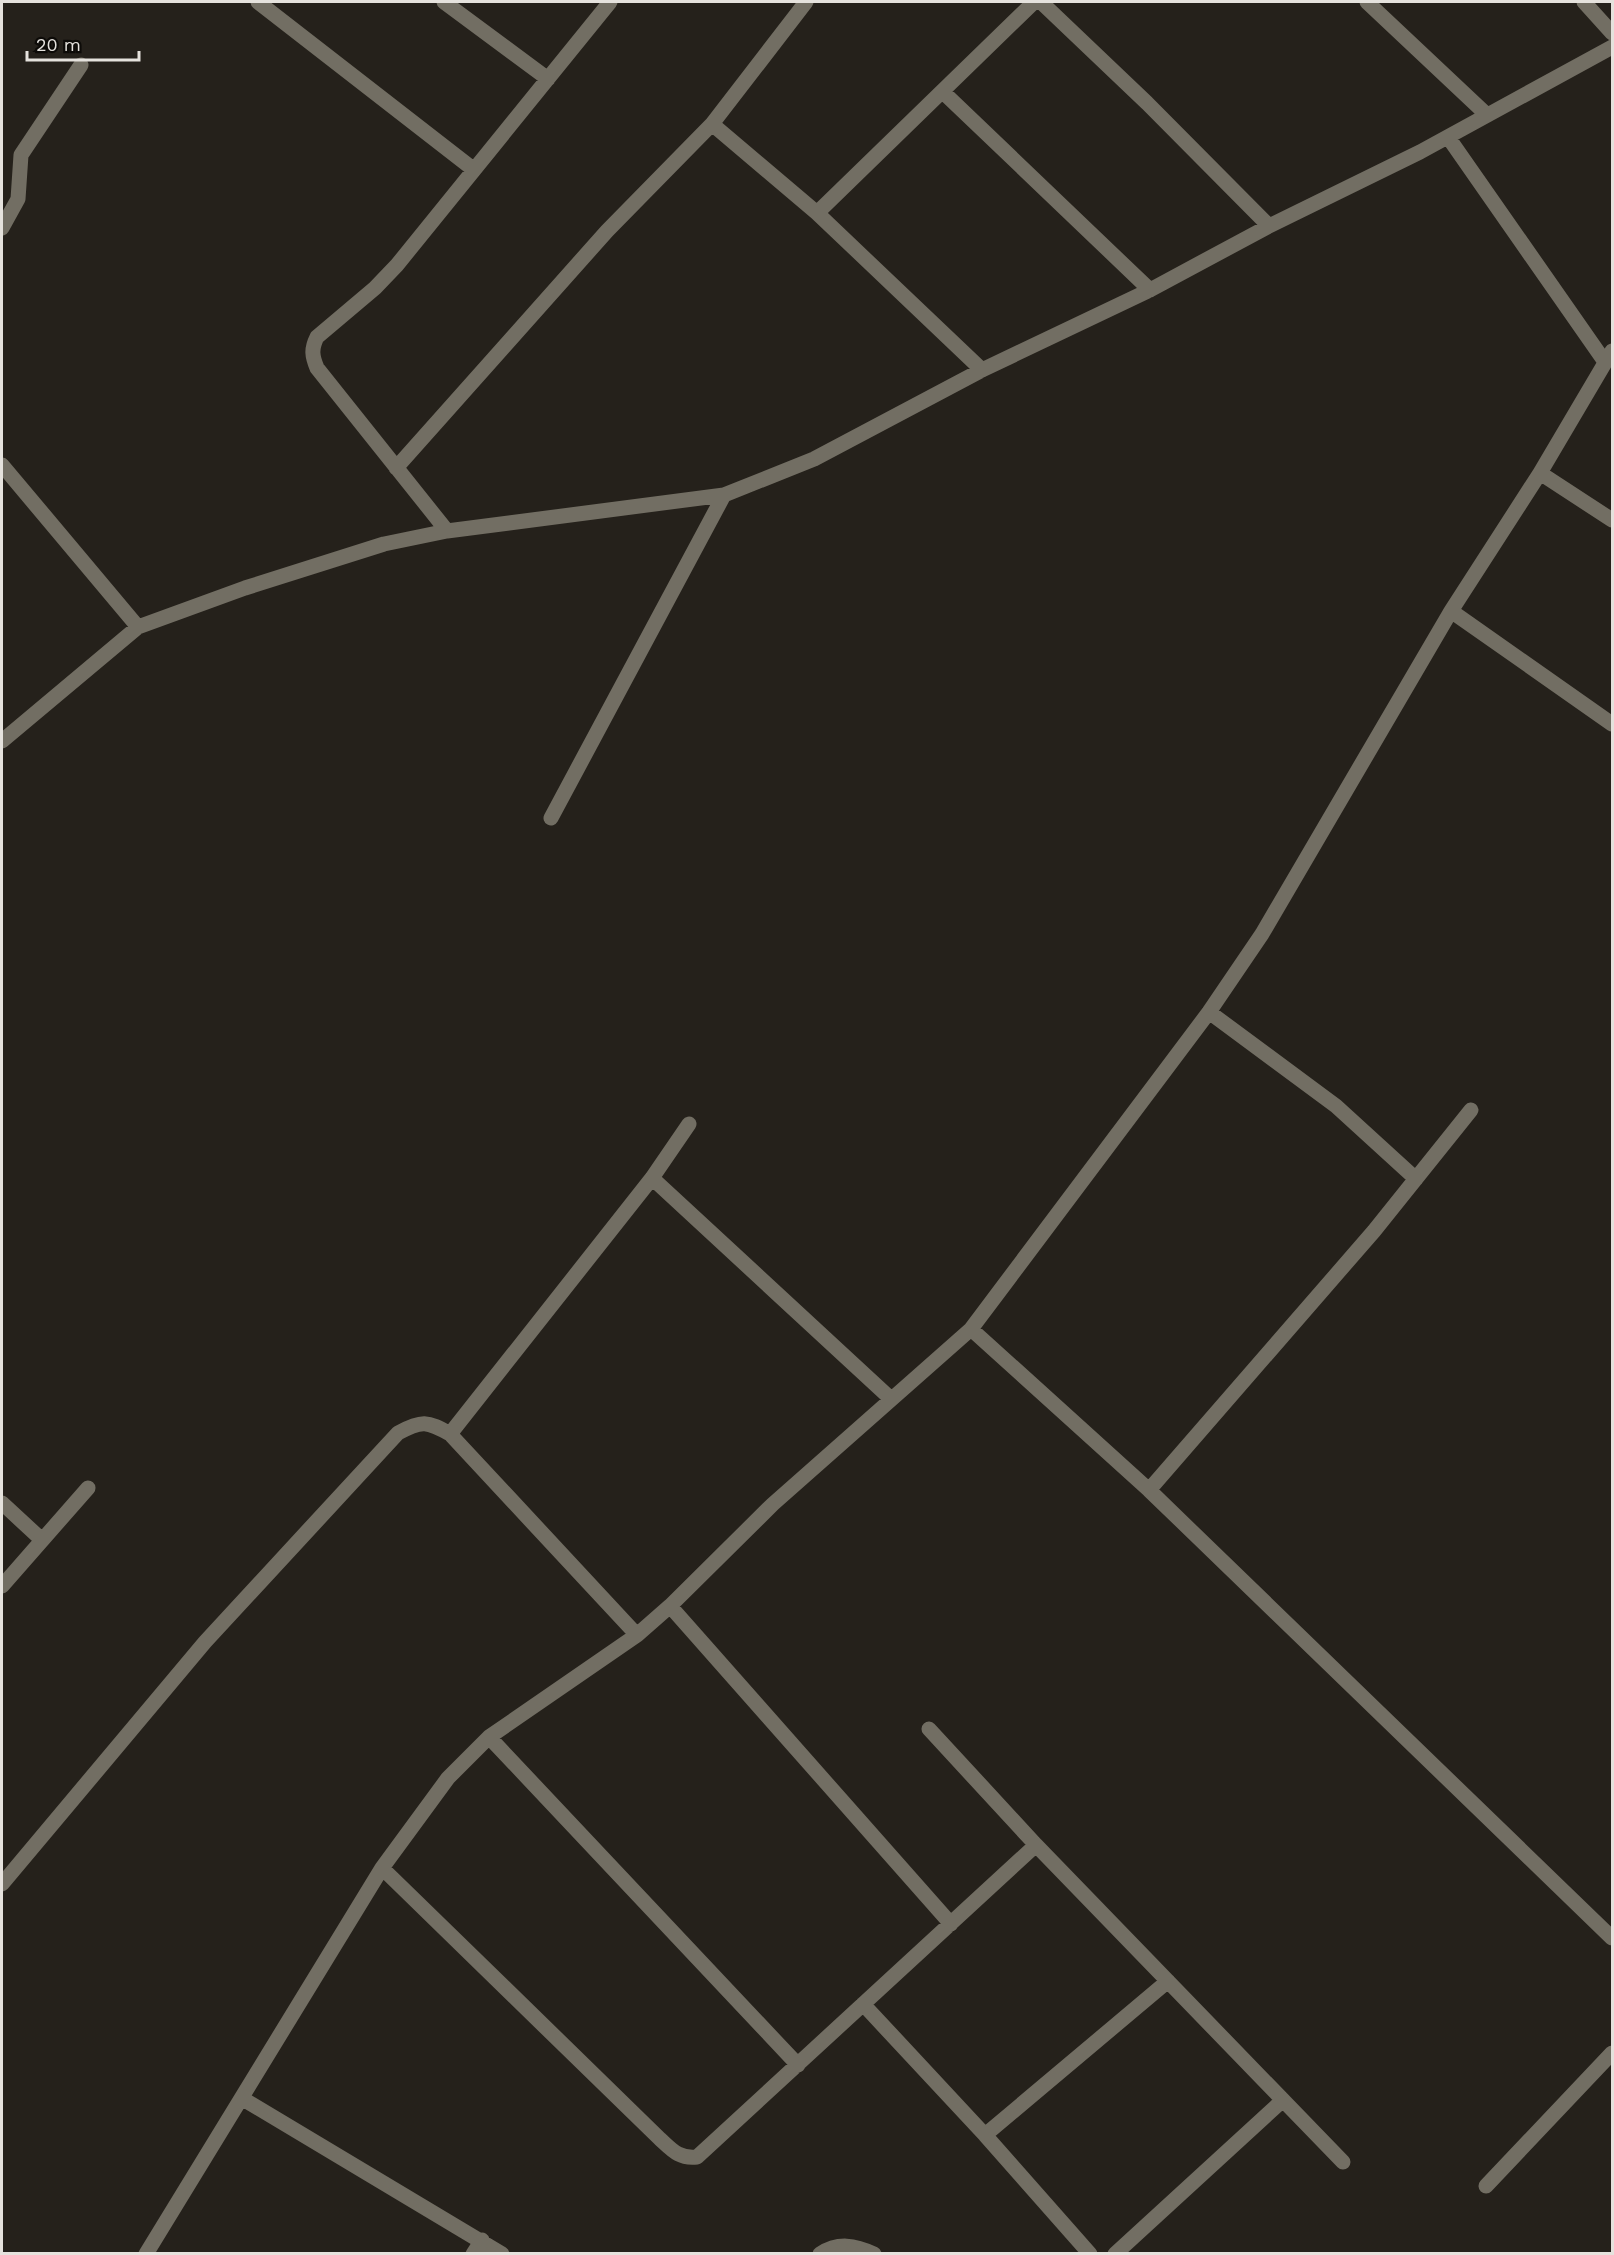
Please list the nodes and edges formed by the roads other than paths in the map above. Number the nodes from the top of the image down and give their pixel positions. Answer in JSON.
{"nodes":[{"id":1,"x":258,"y":2,"type":"edge"},
{"id":2,"x":444,"y":2,"type":"edge"},
{"id":3,"x":610,"y":2,"type":"edge"},
{"id":4,"x":806,"y":2,"type":"edge"},
{"id":5,"x":1034,"y":2,"type":"edge"},
{"id":6,"x":1041,"y":2,"type":"edge"},
{"id":7,"x":1367,"y":2,"type":"edge"},
{"id":8,"x":1584,"y":2,"type":"edge"},
{"id":9,"x":1612,"y":33,"type":"edge"},
{"id":10,"x":1612,"y":47,"type":"edge"},
{"id":11,"x":81,"y":65,"type":"dead end"},
{"id":12,"x":548,"y":79,"type":"junction"},
{"id":13,"x":943,"y":92,"type":"junction"},
{"id":14,"x":1486,"y":114,"type":"junction"},
{"id":15,"x":712,"y":124,"type":"junction"},
{"id":16,"x":1448,"y":136,"type":"junction"},
{"id":17,"x":473,"y":169,"type":"junction"},
{"id":18,"x":817,"y":213,"type":"junction"},
{"id":19,"x":1269,"y":226,"type":"junction"},
{"id":20,"x":2,"y":228,"type":"edge"},
{"id":21,"x":1150,"y":290,"type":"junction"},
{"id":22,"x":1609,"y":357,"type":"edge"},
{"id":23,"x":982,"y":370,"type":"junction"},
{"id":24,"x":2,"y":465,"type":"edge"},
{"id":25,"x":396,"y":468,"type":"junction"},
{"id":26,"x":1540,"y":473,"type":"junction"},
{"id":27,"x":724,"y":495,"type":"junction"},
{"id":28,"x":1612,"y":520,"type":"edge"},
{"id":29,"x":447,"y":531,"type":"junction"},
{"id":30,"x":1451,"y":611,"type":"junction"},
{"id":31,"x":138,"y":627,"type":"junction"},
{"id":32,"x":1612,"y":724,"type":"edge"},
{"id":33,"x":2,"y":741,"type":"edge"},
{"id":34,"x":550,"y":818,"type":"dead end"},
{"id":35,"x":1209,"y":1012,"type":"junction"},
{"id":36,"x":1471,"y":1110,"type":"dead end"},
{"id":37,"x":689,"y":1124,"type":"dead end"},
{"id":38,"x":652,"y":1178,"type":"junction"},
{"id":39,"x":1416,"y":1179,"type":"junction"},
{"id":40,"x":971,"y":1329,"type":"junction"},
{"id":41,"x":890,"y":1398,"type":"junction"},
{"id":42,"x":450,"y":1434,"type":"junction"},
{"id":43,"x":88,"y":1488,"type":"dead end"},
{"id":44,"x":1149,"y":1490,"type":"junction"},
{"id":45,"x":2,"y":1503,"type":"edge"},
{"id":46,"x":42,"y":1540,"type":"junction"},
{"id":47,"x":2,"y":1586,"type":"edge"},
{"id":48,"x":670,"y":1606,"type":"junction"},
{"id":49,"x":636,"y":1635,"type":"junction"},
{"id":50,"x":929,"y":1729,"type":"dead end"},
{"id":51,"x":489,"y":1737,"type":"junction"},
{"id":52,"x":1036,"y":1845,"type":"junction"},
{"id":53,"x":382,"y":1868,"type":"junction"},
{"id":54,"x":2,"y":1884,"type":"edge"},
{"id":55,"x":951,"y":1924,"type":"junction"},
{"id":56,"x":1612,"y":1938,"type":"edge"},
{"id":57,"x":1168,"y":1981,"type":"junction"},
{"id":58,"x":863,"y":2004,"type":"junction"},
{"id":59,"x":1612,"y":2053,"type":"edge"},
{"id":60,"x":798,"y":2065,"type":"junction"},
{"id":61,"x":243,"y":2099,"type":"junction"},
{"id":62,"x":1283,"y":2100,"type":"junction"},
{"id":63,"x":985,"y":2135,"type":"junction"},
{"id":64,"x":1343,"y":2162,"type":"dead end"},
{"id":65,"x":1486,"y":2186,"type":"dead end"},
{"id":66,"x":482,"y":2240,"type":"junction"},
{"id":67,"x":146,"y":2253,"type":"edge"},
{"id":68,"x":473,"y":2253,"type":"edge"},
{"id":69,"x":501,"y":2253,"type":"edge"},
{"id":70,"x":820,"y":2253,"type":"edge"},
{"id":71,"x":873,"y":2253,"type":"edge"},
{"id":72,"x":1090,"y":2253,"type":"edge"},
{"id":73,"x":1115,"y":2253,"type":"edge"}],
"edges":[{"from":1,"to":17,"type":"street"},
{"from":2,"to":12,"type":"street"},
{"from":3,"to":12,"type":"street"},
{"from":4,"to":15,"type":"street"},
{"from":5,"to":13,"type":"street"},
{"from":6,"to":19,"type":"street"},
{"from":7,"to":14,"type":"street"},
{"from":8,"to":9,"type":"street"},
{"from":10,"to":14,"type":"street"},
{"from":11,"to":20,"type":"street"},
{"from":12,"to":17,"type":"street"},
{"from":13,"to":18,"type":"street"},
{"from":13,"to":21,"type":"street"},
{"from":14,"to":16,"type":"street"},
{"from":15,"to":18,"type":"street"},
{"from":15,"to":25,"type":"street"},
{"from":16,"to":19,"type":"street"},
{"from":16,"to":22,"type":"street"},
{"from":17,"to":25,"type":"street"},
{"from":18,"to":23,"type":"street"},
{"from":19,"to":21,"type":"street"},
{"from":21,"to":23,"type":"street"},
{"from":22,"to":26,"type":"street"},
{"from":23,"to":27,"type":"street"},
{"from":24,"to":31,"type":"street"},
{"from":25,"to":29,"type":"street"},
{"from":26,"to":28,"type":"street"},
{"from":26,"to":30,"type":"street"},
{"from":27,"to":29,"type":"street"},
{"from":27,"to":34,"type":"street"},
{"from":29,"to":31,"type":"street"},
{"from":30,"to":32,"type":"street"},
{"from":30,"to":35,"type":"street"},
{"from":31,"to":33,"type":"street"},
{"from":35,"to":39,"type":"street"},
{"from":35,"to":40,"type":"street"},
{"from":36,"to":39,"type":"street"},
{"from":37,"to":38,"type":"street"},
{"from":38,"to":41,"type":"street"},
{"from":38,"to":42,"type":"street"},
{"from":39,"to":44,"type":"street"},
{"from":40,"to":41,"type":"street"},
{"from":40,"to":44,"type":"street"},
{"from":41,"to":48,"type":"street"},
{"from":42,"to":49,"type":"street"},
{"from":42,"to":54,"type":"street"},
{"from":43,"to":46,"type":"street"},
{"from":44,"to":56,"type":"street"},
{"from":45,"to":46,"type":"street"},
{"from":46,"to":47,"type":"street"},
{"from":48,"to":49,"type":"street"},
{"from":48,"to":55,"type":"street"},
{"from":49,"to":51,"type":"street"},
{"from":50,"to":52,"type":"street"},
{"from":51,"to":53,"type":"street"},
{"from":51,"to":60,"type":"street"},
{"from":52,"to":55,"type":"street"},
{"from":52,"to":57,"type":"street"},
{"from":53,"to":60,"type":"street"},
{"from":53,"to":61,"type":"street"},
{"from":55,"to":58,"type":"street"},
{"from":57,"to":62,"type":"street"},
{"from":57,"to":63,"type":"street"},
{"from":58,"to":60,"type":"street"},
{"from":58,"to":63,"type":"street"},
{"from":59,"to":65,"type":"street"},
{"from":61,"to":66,"type":"street"},
{"from":61,"to":67,"type":"street"},
{"from":62,"to":64,"type":"street"},
{"from":62,"to":73,"type":"street"},
{"from":63,"to":72,"type":"street"},
{"from":66,"to":68,"type":"street"},
{"from":66,"to":69,"type":"street"},
{"from":70,"to":71,"type":"street"}]}
